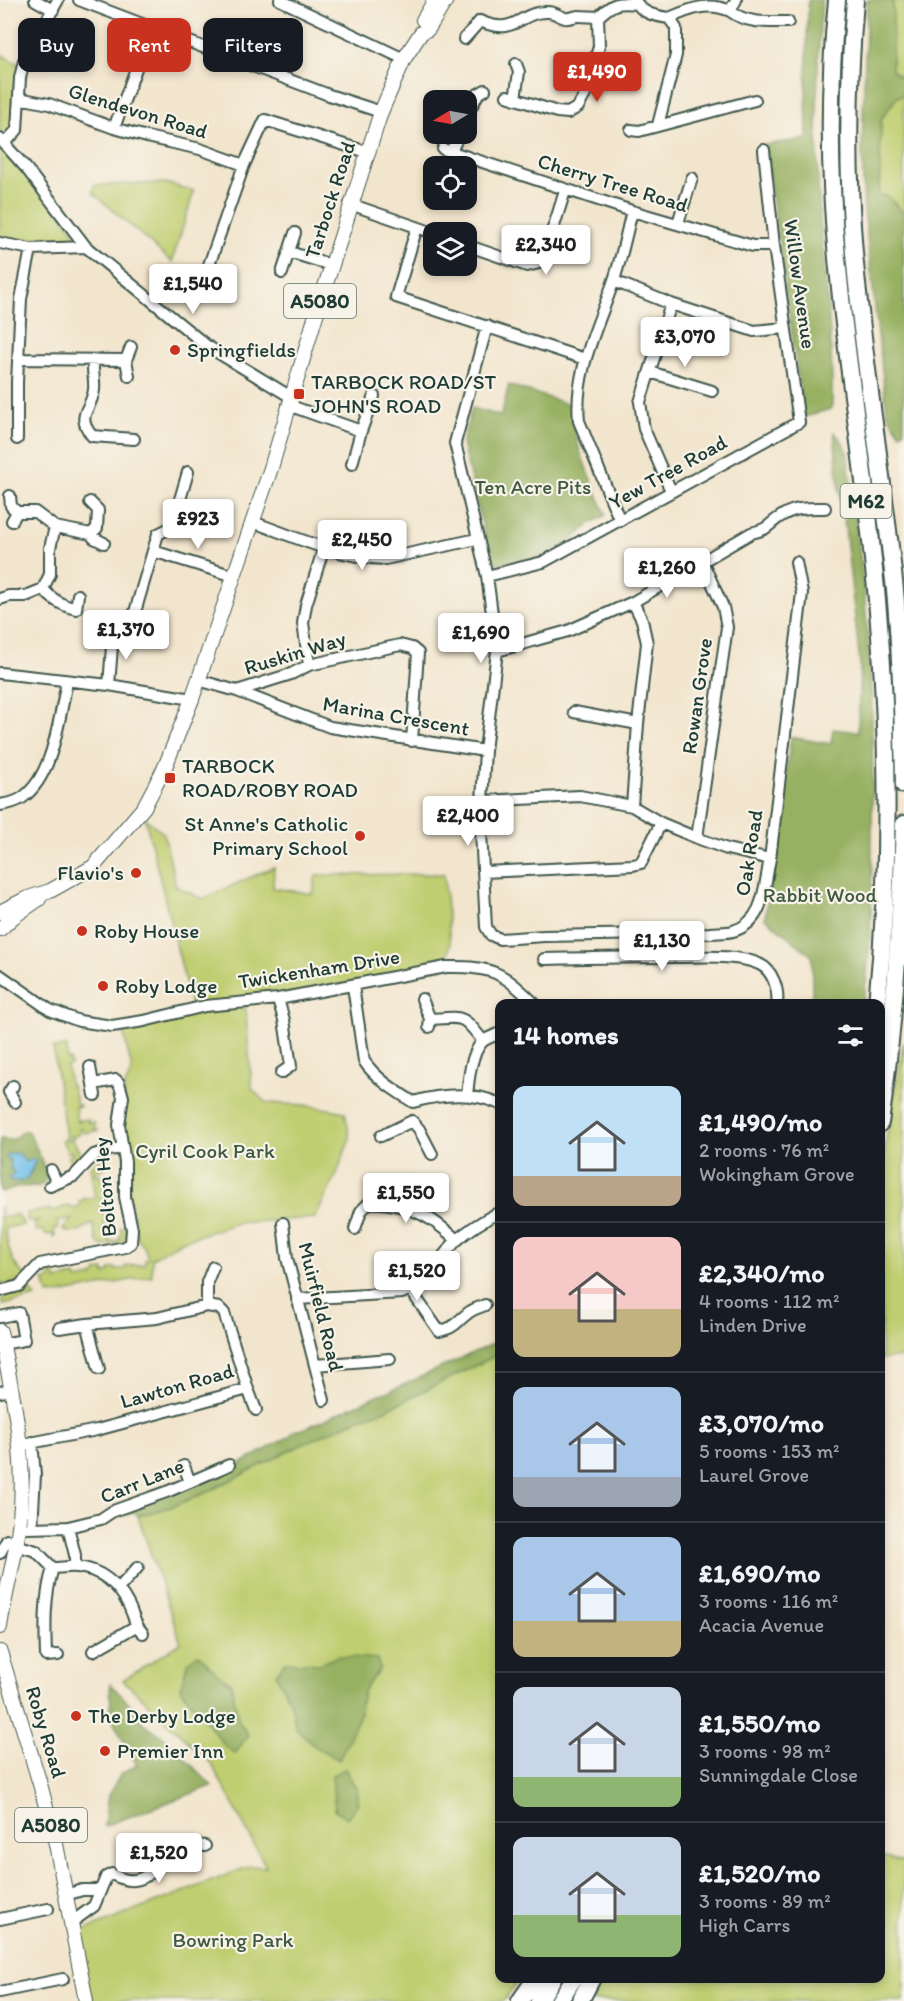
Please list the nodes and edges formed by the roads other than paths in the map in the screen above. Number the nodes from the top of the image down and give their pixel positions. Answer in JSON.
{"nodes":[{"id":1,"x":35,"y":0,"type":"edge"},
{"id":2,"x":79,"y":0,"type":"edge"},
{"id":3,"x":280,"y":0,"type":"edge"},
{"id":4,"x":736,"y":0,"type":"edge"},
{"id":5,"x":837,"y":0,"type":"edge"},
{"id":6,"x":855,"y":0,"type":"edge"},
{"id":7,"x":440,"y":1,"type":"edge"},
{"id":8,"x":636,"y":2,"type":"edge"},
{"id":9,"x":56,"y":5,"type":"edge"},
{"id":10,"x":730,"y":11,"type":"junction"},
{"id":11,"x":598,"y":17,"type":"junction"},
{"id":12,"x":125,"y":18,"type":"edge"},
{"id":13,"x":669,"y":18,"type":"junction"},
{"id":14,"x":788,"y":22,"type":"dead end"},
{"id":15,"x":464,"y":39,"type":"dead end"},
{"id":16,"x":191,"y":43,"type":"edge"},
{"id":17,"x":404,"y":59,"type":"junction"},
{"id":18,"x":516,"y":64,"type":"dead end"},
{"id":19,"x":135,"y":72,"type":"edge"},
{"id":20,"x":486,"y":90,"type":"dead end"},
{"id":21,"x":477,"y":96,"type":"edge"},
{"id":22,"x":19,"y":98,"type":"junction"},
{"id":23,"x":755,"y":100,"type":"dead end"},
{"id":24,"x":381,"y":112,"type":"junction"},
{"id":25,"x":658,"y":125,"type":"junction"},
{"id":26,"x":114,"y":128,"type":"junction"},
{"id":27,"x":631,"y":130,"type":"dead end"},
{"id":28,"x":2,"y":141,"type":"edge"},
{"id":29,"x":452,"y":144,"type":"edge"},
{"id":30,"x":764,"y":150,"type":"dead end"},
{"id":31,"x":367,"y":152,"type":"junction"},
{"id":32,"x":244,"y":165,"type":"junction"},
{"id":33,"x":692,"y":178,"type":"dead end"},
{"id":34,"x":565,"y":191,"type":"junction"},
{"id":35,"x":351,"y":204,"type":"junction"},
{"id":36,"x":632,"y":211,"type":"junction"},
{"id":37,"x":678,"y":223,"type":"junction"},
{"id":38,"x":417,"y":227,"type":"junction"},
{"id":39,"x":423,"y":229,"type":"edge"},
{"id":40,"x":295,"y":233,"type":"dead end"},
{"id":41,"x":0,"y":243,"type":"edge"},
{"id":42,"x":774,"y":246,"type":"junction"},
{"id":43,"x":86,"y":247,"type":"junction"},
{"id":44,"x":31,"y":249,"type":"junction"},
{"id":45,"x":477,"y":249,"type":"edge"},
{"id":46,"x":289,"y":252,"type":"junction"},
{"id":47,"x":209,"y":265,"type":"dead end"},
{"id":48,"x":331,"y":265,"type":"junction"},
{"id":49,"x":282,"y":273,"type":"dead end"},
{"id":50,"x":614,"y":281,"type":"junction"},
{"id":51,"x":671,"y":304,"type":"junction"},
{"id":52,"x":487,"y":326,"type":"junction"},
{"id":53,"x":785,"y":328,"type":"junction"},
{"id":54,"x":131,"y":347,"type":"dead end"},
{"id":55,"x":19,"y":359,"type":"junction"},
{"id":56,"x":585,"y":359,"type":"junction"},
{"id":57,"x":93,"y":360,"type":"junction"},
{"id":58,"x":126,"y":360,"type":"junction"},
{"id":59,"x":650,"y":372,"type":"junction"},
{"id":60,"x":129,"y":376,"type":"dead end"},
{"id":61,"x":712,"y":391,"type":"dead end"},
{"id":62,"x":374,"y":396,"type":"dead end"},
{"id":63,"x":289,"y":401,"type":"junction"},
{"id":64,"x":799,"y":422,"type":"joint"},
{"id":65,"x":361,"y":431,"type":"junction"},
{"id":66,"x":17,"y":439,"type":"dead end"},
{"id":67,"x":134,"y":439,"type":"dead end"},
{"id":68,"x":352,"y":464,"type":"dead end"},
{"id":69,"x":188,"y":472,"type":"dead end"},
{"id":70,"x":671,"y":491,"type":"junction"},
{"id":71,"x":10,"y":496,"type":"dead end"},
{"id":72,"x":90,"y":502,"type":"dead end"},
{"id":73,"x":825,"y":508,"type":"dead end"},
{"id":74,"x":620,"y":521,"type":"junction"},
{"id":75,"x":253,"y":522,"type":"junction"},
{"id":76,"x":55,"y":527,"type":"junction"},
{"id":77,"x":91,"y":534,"type":"junction"},
{"id":78,"x":477,"y":539,"type":"junction"},
{"id":79,"x":104,"y":543,"type":"dead end"},
{"id":80,"x":324,"y":547,"type":"junction"},
{"id":81,"x":153,"y":552,"type":"junction"},
{"id":82,"x":703,"y":562,"type":"junction"},
{"id":83,"x":796,"y":562,"type":"dead end"},
{"id":84,"x":234,"y":576,"type":"junction"},
{"id":85,"x":486,"y":576,"type":"junction"},
{"id":86,"x":43,"y":589,"type":"junction"},
{"id":87,"x":78,"y":595,"type":"dead end"},
{"id":88,"x":0,"y":599,"type":"edge"},
{"id":89,"x":633,"y":602,"type":"junction"},
{"id":90,"x":135,"y":612,"type":"dead end"},
{"id":91,"x":114,"y":633,"type":"dead end"},
{"id":92,"x":497,"y":651,"type":"junction"},
{"id":93,"x":309,"y":665,"type":"junction"},
{"id":94,"x":0,"y":673,"type":"edge"},
{"id":95,"x":198,"y":680,"type":"junction"},
{"id":96,"x":67,"y":682,"type":"junction"},
{"id":97,"x":109,"y":686,"type":"junction"},
{"id":98,"x":237,"y":692,"type":"junction"},
{"id":99,"x":192,"y":699,"type":"junction"},
{"id":100,"x":574,"y":712,"type":"dead end"},
{"id":101,"x":638,"y":724,"type":"junction"},
{"id":102,"x":412,"y":741,"type":"junction"},
{"id":103,"x":485,"y":752,"type":"junction"},
{"id":104,"x":904,"y":784,"type":"edge"},
{"id":105,"x":482,"y":801,"type":"junction"},
{"id":106,"x":0,"y":806,"type":"edge"},
{"id":107,"x":632,"y":806,"type":"junction"},
{"id":108,"x":661,"y":824,"type":"junction"},
{"id":109,"x":904,"y":824,"type":"edge"},
{"id":110,"x":697,"y":838,"type":"junction"},
{"id":111,"x":770,"y":859,"type":"junction"},
{"id":112,"x":483,"y":872,"type":"junction"},
{"id":113,"x":50,"y":891,"type":"junction"},
{"id":114,"x":0,"y":912,"type":"edge"},
{"id":115,"x":0,"y":929,"type":"edge"},
{"id":116,"x":544,"y":959,"type":"dead end"},
{"id":117,"x":1,"y":977,"type":"edge"},
{"id":118,"x":353,"y":986,"type":"junction"},
{"id":119,"x":278,"y":999,"type":"junction"},
{"id":120,"x":422,"y":999,"type":"dead end"},
{"id":121,"x":530,"y":999,"type":"edge"},
{"id":122,"x":777,"y":999,"type":"edge"},
{"id":123,"x":877,"y":999,"type":"edge"},
{"id":124,"x":495,"y":1035,"type":"edge"},
{"id":125,"x":483,"y":1041,"type":"junction"},
{"id":126,"x":90,"y":1067,"type":"dead end"},
{"id":127,"x":281,"y":1072,"type":"dead end"},
{"id":128,"x":885,"y":1081,"type":"edge"},
{"id":129,"x":467,"y":1095,"type":"junction"},
{"id":130,"x":413,"y":1102,"type":"junction"},
{"id":131,"x":495,"y":1102,"type":"edge"},
{"id":132,"x":412,"y":1121,"type":"junction"},
{"id":133,"x":381,"y":1136,"type":"dead end"},
{"id":134,"x":122,"y":1148,"type":"junction"},
{"id":135,"x":432,"y":1154,"type":"dead end"},
{"id":136,"x":51,"y":1170,"type":"dead end"},
{"id":137,"x":495,"y":1215,"type":"edge"},
{"id":138,"x":283,"y":1223,"type":"dead end"},
{"id":139,"x":355,"y":1229,"type":"dead end"},
{"id":140,"x":457,"y":1240,"type":"junction"},
{"id":141,"x":213,"y":1267,"type":"dead end"},
{"id":142,"x":410,"y":1289,"type":"junction"},
{"id":143,"x":0,"y":1291,"type":"edge"},
{"id":144,"x":297,"y":1299,"type":"junction"},
{"id":145,"x":485,"y":1305,"type":"dead end"},
{"id":146,"x":207,"y":1306,"type":"junction"},
{"id":147,"x":0,"y":1317,"type":"edge"},
{"id":148,"x":87,"y":1324,"type":"junction"},
{"id":149,"x":59,"y":1328,"type":"dead end"},
{"id":150,"x":1,"y":1337,"type":"edge"},
{"id":151,"x":390,"y":1359,"type":"dead end"},
{"id":152,"x":315,"y":1365,"type":"junction"},
{"id":153,"x":99,"y":1369,"type":"dead end"},
{"id":154,"x":248,"y":1389,"type":"junction"},
{"id":155,"x":5,"y":1391,"type":"edge"},
{"id":156,"x":324,"y":1400,"type":"dead end"},
{"id":157,"x":256,"y":1410,"type":"dead end"},
{"id":158,"x":26,"y":1444,"type":"junction"},
{"id":159,"x":229,"y":1465,"type":"dead end"},
{"id":160,"x":184,"y":1467,"type":"dead end"},
{"id":161,"x":190,"y":1482,"type":"junction"},
{"id":162,"x":68,"y":1527,"type":"junction"},
{"id":163,"x":12,"y":1543,"type":"junction"},
{"id":164,"x":0,"y":1553,"type":"edge"},
{"id":165,"x":75,"y":1567,"type":"junction"},
{"id":166,"x":138,"y":1567,"type":"dead end"},
{"id":167,"x":53,"y":1568,"type":"junction"},
{"id":168,"x":6,"y":1569,"type":"edge"},
{"id":169,"x":119,"y":1588,"type":"junction"},
{"id":170,"x":0,"y":1627,"type":"edge"},
{"id":171,"x":93,"y":1651,"type":"dead end"},
{"id":172,"x":0,"y":1653,"type":"edge"},
{"id":173,"x":58,"y":1655,"type":"dead end"},
{"id":174,"x":205,"y":1846,"type":"dead end"},
{"id":175,"x":99,"y":1890,"type":"junction"},
{"id":176,"x":66,"y":1895,"type":"junction"},
{"id":177,"x":48,"y":1909,"type":"dead end"},
{"id":178,"x":0,"y":1919,"type":"edge"},
{"id":179,"x":72,"y":1923,"type":"junction"},
{"id":180,"x":63,"y":1978,"type":"dead end"},
{"id":181,"x":533,"y":1983,"type":"edge"},
{"id":182,"x":550,"y":1983,"type":"edge"},
{"id":183,"x":571,"y":1983,"type":"edge"},
{"id":184,"x":589,"y":1983,"type":"edge"},
{"id":185,"x":0,"y":1992,"type":"edge"},
{"id":186,"x":86,"y":2001,"type":"edge"},
{"id":187,"x":520,"y":2001,"type":"edge"},
{"id":188,"x":538,"y":2001,"type":"edge"},
{"id":189,"x":559,"y":2001,"type":"edge"},
{"id":190,"x":580,"y":2001,"type":"edge"}],
"edges":[{"from":1,"to":9,"type":"street"},
{"from":2,"to":12,"type":"street"},
{"from":3,"to":17,"type":"street"},
{"from":4,"to":10,"type":"street"},
{"from":5,"to":123,"type":"highway","number":"M62"},
{"from":6,"to":104,"type":"highway","number":"M62"},
{"from":7,"to":17,"type":"main road","name":"Tarbock Road","number":"A5080"},
{"from":8,"to":11,"type":"street"},
{"from":8,"to":13,"type":"street"},
{"from":9,"to":22,"type":"street"},
{"from":10,"to":13,"type":"street"},
{"from":10,"to":14,"type":"street"},
{"from":11,"to":15,"type":"street"},
{"from":11,"to":18,"type":"street"},
{"from":13,"to":25,"type":"street"},
{"from":16,"to":24,"type":"street"},
{"from":17,"to":24,"type":"main road","name":"Tarbock Road","number":"A5080"},
{"from":19,"to":26,"type":"street"},
{"from":20,"to":21,"type":"street"},
{"from":22,"to":26,"type":"street","name":"Glendevon Road"},
{"from":22,"to":28,"type":"street"},
{"from":23,"to":25,"type":"street"},
{"from":24,"to":31,"type":"main road","name":"Tarbock Road","number":"A5080"},
{"from":25,"to":27,"type":"street"},
{"from":26,"to":32,"type":"street","name":"Glendevon Road"},
{"from":28,"to":43,"type":"street"},
{"from":29,"to":34,"type":"street","name":"Cherry Tree Road"},
{"from":30,"to":42,"type":"street","name":"Willow Avenue"},
{"from":31,"to":32,"type":"street"},
{"from":31,"to":35,"type":"main road","name":"Tarbock Road","number":"A5080"},
{"from":32,"to":47,"type":"street"},
{"from":33,"to":37,"type":"street"},
{"from":34,"to":36,"type":"street","name":"Cherry Tree Road"},
{"from":34,"to":45,"type":"street"},
{"from":35,"to":38,"type":"street"},
{"from":35,"to":48,"type":"main road","name":"Tarbock Road","number":"A5080"},
{"from":36,"to":37,"type":"street","name":"Cherry Tree Road"},
{"from":36,"to":50,"type":"street"},
{"from":37,"to":42,"type":"street","name":"Cherry Tree Road"},
{"from":38,"to":39,"type":"street"},
{"from":38,"to":52,"type":"street"},
{"from":40,"to":46,"type":"street"},
{"from":41,"to":44,"type":"street"},
{"from":42,"to":53,"type":"street","name":"Willow Avenue"},
{"from":43,"to":44,"type":"street"},
{"from":43,"to":63,"type":"street"},
{"from":44,"to":55,"type":"street"},
{"from":46,"to":48,"type":"street"},
{"from":46,"to":49,"type":"street"},
{"from":48,"to":63,"type":"main road","name":"Tarbock Road","number":"A5080"},
{"from":50,"to":51,"type":"street"},
{"from":50,"to":56,"type":"street"},
{"from":51,"to":53,"type":"street"},
{"from":51,"to":59,"type":"street"},
{"from":52,"to":56,"type":"street"},
{"from":52,"to":78,"type":"street"},
{"from":53,"to":64,"type":"street","name":"Willow Avenue"},
{"from":54,"to":58,"type":"street"},
{"from":55,"to":57,"type":"street"},
{"from":55,"to":66,"type":"street"},
{"from":56,"to":74,"type":"street"},
{"from":57,"to":58,"type":"street"},
{"from":57,"to":67,"type":"street"},
{"from":58,"to":60,"type":"street"},
{"from":59,"to":61,"type":"street"},
{"from":59,"to":70,"type":"street"},
{"from":62,"to":65,"type":"street"},
{"from":63,"to":65,"type":"street"},
{"from":63,"to":75,"type":"main road","name":"Tarbock Road","number":"A5080"},
{"from":64,"to":70,"type":"street","name":"Yew Tree Road"},
{"from":65,"to":68,"type":"street"},
{"from":69,"to":81,"type":"street"},
{"from":70,"to":74,"type":"street","name":"Yew Tree Road"},
{"from":71,"to":76,"type":"street"},
{"from":72,"to":77,"type":"street"},
{"from":73,"to":82,"type":"street"},
{"from":74,"to":85,"type":"street","name":"Yew Tree Road"},
{"from":75,"to":80,"type":"street"},
{"from":75,"to":84,"type":"main road","name":"Tarbock Road","number":"A5080"},
{"from":76,"to":77,"type":"street"},
{"from":76,"to":86,"type":"street"},
{"from":77,"to":79,"type":"street"},
{"from":78,"to":80,"type":"street"},
{"from":78,"to":85,"type":"street"},
{"from":80,"to":93,"type":"street"},
{"from":81,"to":84,"type":"street"},
{"from":81,"to":90,"type":"street"},
{"from":82,"to":89,"type":"street"},
{"from":82,"to":110,"type":"street","name":"Rowan Grove"},
{"from":83,"to":111,"type":"street","name":"Oak Road"},
{"from":84,"to":95,"type":"main road","name":"Tarbock Road","number":"A5080"},
{"from":85,"to":92,"type":"street"},
{"from":86,"to":87,"type":"street"},
{"from":86,"to":88,"type":"street"},
{"from":89,"to":92,"type":"street"},
{"from":89,"to":101,"type":"street"},
{"from":91,"to":97,"type":"street"},
{"from":92,"to":103,"type":"street"},
{"from":93,"to":98,"type":"street","name":"Ruskin Way"},
{"from":93,"to":102,"type":"street","name":"Ruskin Way"},
{"from":94,"to":96,"type":"street"},
{"from":95,"to":98,"type":"street","name":"Marina Crescent"},
{"from":95,"to":99,"type":"main road","name":"Tarbock Road","number":"A5080"},
{"from":96,"to":97,"type":"street"},
{"from":96,"to":106,"type":"street"},
{"from":97,"to":99,"type":"street"},
{"from":98,"to":102,"type":"street","name":"Marina Crescent"},
{"from":99,"to":113,"type":"main road","name":"Tarbock Road","number":"A5080"},
{"from":100,"to":101,"type":"street"},
{"from":101,"to":107,"type":"street"},
{"from":102,"to":103,"type":"street","name":"Marina Crescent"},
{"from":103,"to":105,"type":"street"},
{"from":105,"to":107,"type":"street"},
{"from":105,"to":112,"type":"street"},
{"from":107,"to":108,"type":"street"},
{"from":108,"to":110,"type":"street"},
{"from":108,"to":112,"type":"street"},
{"from":109,"to":128,"type":"highway"},
{"from":110,"to":111,"type":"street"},
{"from":111,"to":112,"type":"street","name":"Oak Road"},
{"from":113,"to":114,"type":"main road","name":"Tarbock Road","number":"A5080"},
{"from":113,"to":115,"type":"main road","name":"Tarbock Road","number":"A5080"},
{"from":116,"to":122,"type":"street"},
{"from":117,"to":119,"type":"street","name":"Twickenham Drive"},
{"from":118,"to":119,"type":"street","name":"Twickenham Drive"},
{"from":118,"to":121,"type":"street","name":"Twickenham Drive"},
{"from":118,"to":130,"type":"street"},
{"from":119,"to":127,"type":"street"},
{"from":120,"to":125,"type":"street"},
{"from":124,"to":125,"type":"street"},
{"from":125,"to":129,"type":"street"},
{"from":126,"to":134,"type":"street","name":"Bolton Hey"},
{"from":129,"to":130,"type":"street"},
{"from":129,"to":131,"type":"street"},
{"from":130,"to":132,"type":"street"},
{"from":132,"to":133,"type":"street"},
{"from":132,"to":135,"type":"street"},
{"from":134,"to":136,"type":"street"},
{"from":134,"to":143,"type":"street","name":"Bolton Hey"},
{"from":137,"to":140,"type":"street"},
{"from":138,"to":144,"type":"street","name":"Muirfield Road"},
{"from":139,"to":140,"type":"street"},
{"from":140,"to":142,"type":"street"},
{"from":141,"to":146,"type":"street"},
{"from":142,"to":144,"type":"street"},
{"from":142,"to":145,"type":"street"},
{"from":144,"to":152,"type":"street","name":"Muirfield Road"},
{"from":146,"to":148,"type":"street"},
{"from":146,"to":154,"type":"street","name":"Lawton Road"},
{"from":147,"to":150,"type":"street"},
{"from":148,"to":149,"type":"street"},
{"from":148,"to":153,"type":"street"},
{"from":150,"to":155,"type":"main road"},
{"from":151,"to":152,"type":"street"},
{"from":152,"to":156,"type":"street","name":"Muirfield Road"},
{"from":154,"to":157,"type":"street"},
{"from":154,"to":158,"type":"street","name":"Lawton Road"},
{"from":155,"to":158,"type":"main road"},
{"from":158,"to":162,"type":"street","name":"Carr Lane"},
{"from":158,"to":163,"type":"main road"},
{"from":159,"to":161,"type":"street","name":"Carr Lane"},
{"from":160,"to":161,"type":"street"},
{"from":161,"to":162,"type":"street","name":"Carr Lane"},
{"from":162,"to":165,"type":"street"},
{"from":163,"to":164,"type":"street"},
{"from":163,"to":167,"type":"street"},
{"from":163,"to":168,"type":"main road"},
{"from":165,"to":167,"type":"street"},
{"from":165,"to":169,"type":"street"},
{"from":166,"to":169,"type":"street"},
{"from":167,"to":173,"type":"street"},
{"from":168,"to":170,"type":"main road"},
{"from":169,"to":171,"type":"street"},
{"from":172,"to":176,"type":"main road","name":"Roby Road","number":"A5080"},
{"from":174,"to":175,"type":"street"},
{"from":175,"to":176,"type":"street"},
{"from":175,"to":179,"type":"street"},
{"from":176,"to":179,"type":"main road","name":"Roby Road","number":"A5080"},
{"from":177,"to":178,"type":"street"},
{"from":179,"to":186,"type":"main road","name":"Roby Road","number":"A5080"},
{"from":180,"to":185,"type":"street"},
{"from":181,"to":187,"type":"highway"},
{"from":182,"to":188,"type":"highway"},
{"from":183,"to":189,"type":"highway"},
{"from":184,"to":190,"type":"highway"}]}
